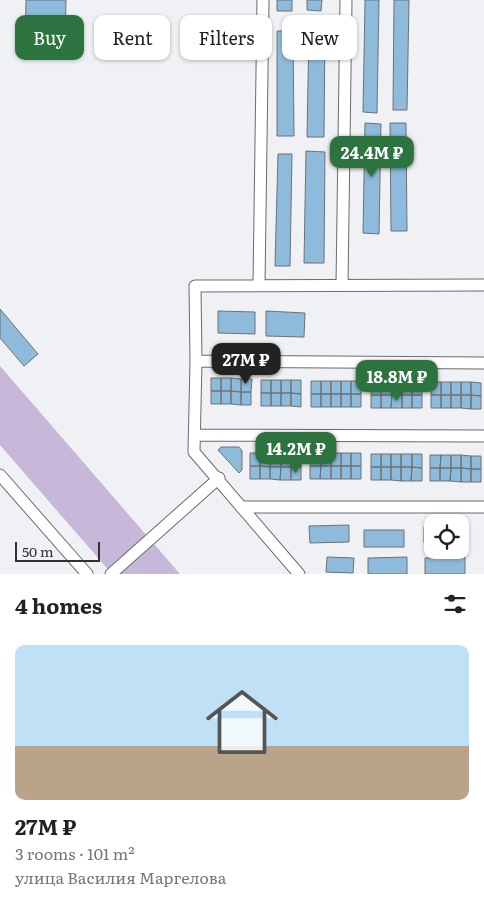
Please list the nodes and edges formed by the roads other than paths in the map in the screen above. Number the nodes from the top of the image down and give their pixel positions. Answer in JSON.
{"nodes":[{"id":1,"x":262,"y":0,"type":"edge"},
{"id":2,"x":346,"y":0,"type":"edge"},
{"id":3,"x":259,"y":285,"type":"junction"},
{"id":4,"x":342,"y":285,"type":"junction"},
{"id":5,"x":484,"y":285,"type":"edge"},
{"id":6,"x":196,"y":361,"type":"junction"},
{"id":7,"x":484,"y":363,"type":"edge"},
{"id":8,"x":196,"y":435,"type":"junction"},
{"id":9,"x":484,"y":436,"type":"edge"},
{"id":10,"x":0,"y":475,"type":"edge"},
{"id":11,"x":219,"y":478,"type":"junction"},
{"id":12,"x":241,"y":507,"type":"junction"},
{"id":13,"x":484,"y":507,"type":"edge"},
{"id":14,"x":87,"y":574,"type":"edge"},
{"id":15,"x":111,"y":574,"type":"edge"},
{"id":16,"x":299,"y":574,"type":"edge"}],
"edges":[{"from":1,"to":3,"type":"street"},
{"from":2,"to":4,"type":"street"},
{"from":3,"to":4,"type":"street"},
{"from":3,"to":6,"type":"street"},
{"from":4,"to":5,"type":"street"},
{"from":6,"to":7,"type":"street"},
{"from":6,"to":8,"type":"street"},
{"from":8,"to":9,"type":"street"},
{"from":8,"to":11,"type":"street"},
{"from":10,"to":14,"type":"street"},
{"from":11,"to":12,"type":"street"},
{"from":11,"to":15,"type":"street"},
{"from":12,"to":13,"type":"street"},
{"from":12,"to":16,"type":"street"}]}
